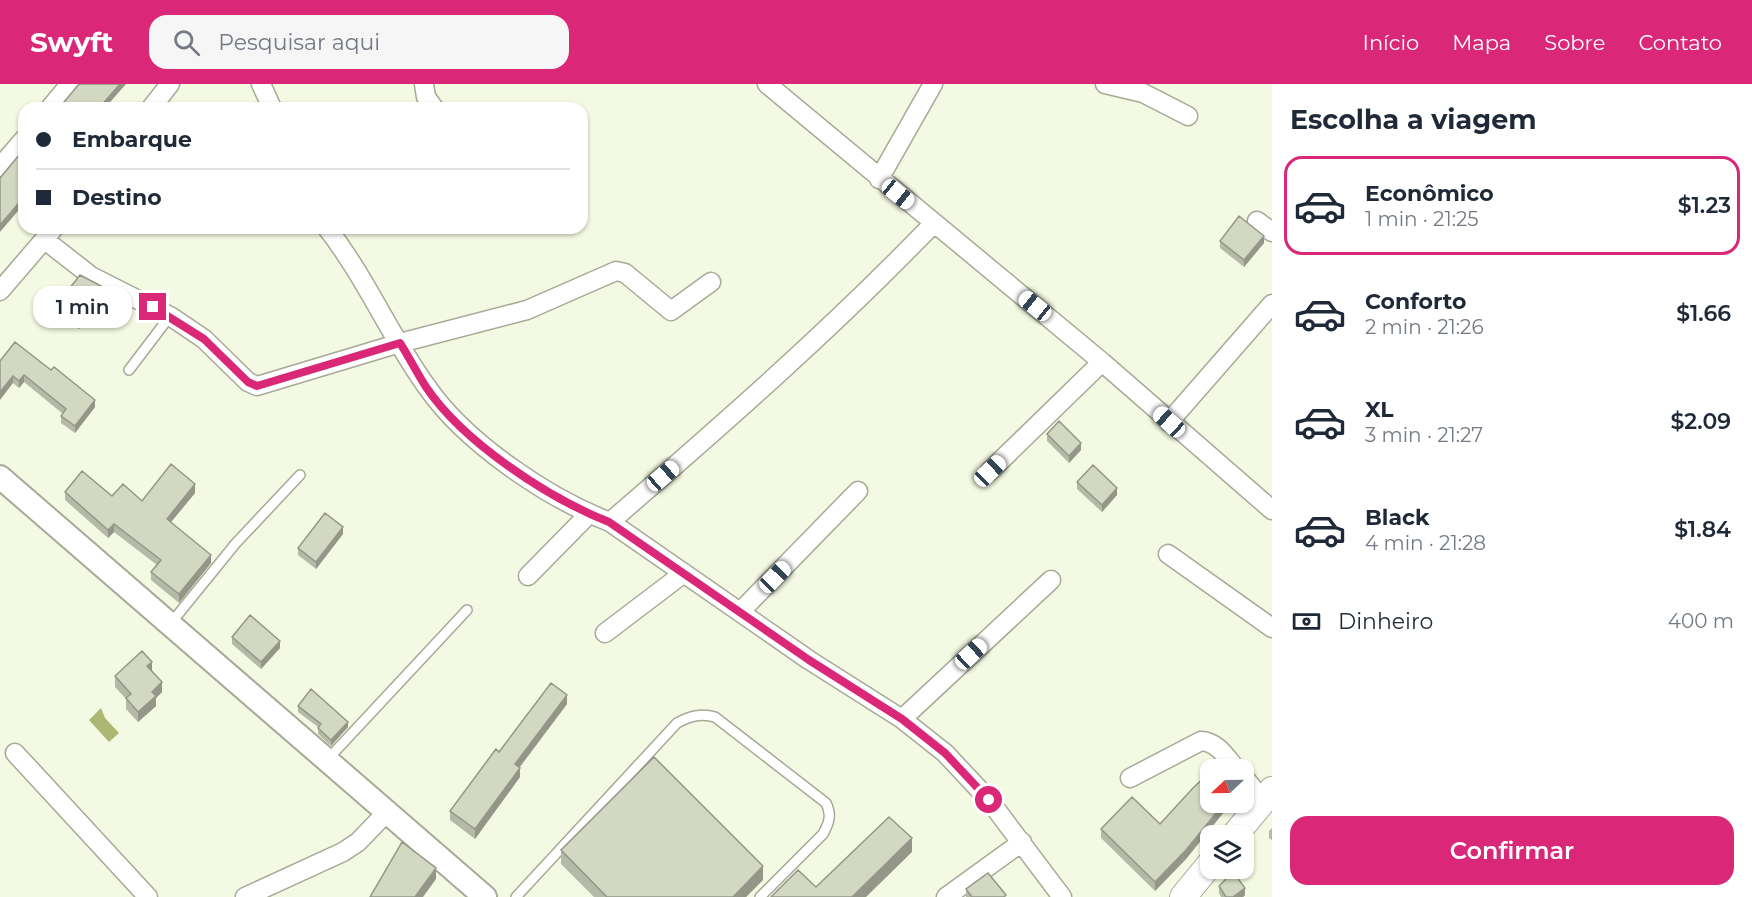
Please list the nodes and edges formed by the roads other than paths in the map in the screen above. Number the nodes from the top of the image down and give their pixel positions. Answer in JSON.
{"nodes":[{"id":1,"x":70,"y":84,"type":"edge"},
{"id":2,"x":170,"y":84,"type":"edge"},
{"id":3,"x":261,"y":84,"type":"edge"},
{"id":4,"x":423,"y":84,"type":"edge"},
{"id":5,"x":767,"y":84,"type":"edge"},
{"id":6,"x":933,"y":84,"type":"edge"},
{"id":7,"x":1105,"y":84,"type":"edge"},
{"id":8,"x":1147,"y":89,"type":"edge"},
{"id":9,"x":55,"y":102,"type":"edge"},
{"id":10,"x":155,"y":102,"type":"edge"},
{"id":11,"x":269,"y":102,"type":"edge"},
{"id":12,"x":430,"y":102,"type":"edge"},
{"id":13,"x":1188,"y":116,"type":"dead end"},
{"id":14,"x":18,"y":145,"type":"edge"},
{"id":15,"x":0,"y":167,"type":"edge"},
{"id":16,"x":879,"y":179,"type":"junction"},
{"id":17,"x":934,"y":223,"type":"junction"},
{"id":18,"x":49,"y":234,"type":"edge"},
{"id":19,"x":332,"y":234,"type":"edge"},
{"id":20,"x":711,"y":282,"type":"dead end"},
{"id":21,"x":0,"y":291,"type":"edge"},
{"id":22,"x":1272,"y":304,"type":"edge"},
{"id":23,"x":170,"y":316,"type":"junction"},
{"id":24,"x":400,"y":343,"type":"junction"},
{"id":25,"x":1102,"y":362,"type":"junction"},
{"id":26,"x":129,"y":370,"type":"dead end"},
{"id":27,"x":1169,"y":422,"type":"junction"},
{"id":28,"x":990,"y":471,"type":"dead end"},
{"id":29,"x":300,"y":475,"type":"dead end"},
{"id":30,"x":0,"y":477,"type":"edge"},
{"id":31,"x":858,"y":490,"type":"dead end"},
{"id":32,"x":1272,"y":510,"type":"edge"},
{"id":33,"x":589,"y":514,"type":"junction"},
{"id":34,"x":609,"y":522,"type":"junction"},
{"id":35,"x":1168,"y":554,"type":"dead end"},
{"id":36,"x":684,"y":573,"type":"junction"},
{"id":37,"x":528,"y":576,"type":"dead end"},
{"id":38,"x":1051,"y":580,"type":"dead end"},
{"id":39,"x":466,"y":610,"type":"dead end"},
{"id":40,"x":741,"y":611,"type":"junction"},
{"id":41,"x":171,"y":624,"type":"junction"},
{"id":42,"x":1272,"y":628,"type":"edge"},
{"id":43,"x":605,"y":633,"type":"dead end"},
{"id":44,"x":902,"y":719,"type":"junction"},
{"id":45,"x":15,"y":753,"type":"dead end"},
{"id":46,"x":1228,"y":759,"type":"edge"},
{"id":47,"x":326,"y":761,"type":"junction"},
{"id":48,"x":1130,"y":778,"type":"dead end"},
{"id":49,"x":1254,"y":785,"type":"edge"},
{"id":50,"x":1268,"y":796,"type":"edge"},
{"id":51,"x":386,"y":813,"type":"junction"},
{"id":52,"x":1243,"y":825,"type":"edge"},
{"id":53,"x":1022,"y":842,"type":"junction"},
{"id":54,"x":1200,"y":876,"type":"edge"},
{"id":55,"x":148,"y":897,"type":"edge"},
{"id":56,"x":245,"y":897,"type":"edge"},
{"id":57,"x":485,"y":897,"type":"edge"},
{"id":58,"x":516,"y":897,"type":"edge"},
{"id":59,"x":760,"y":897,"type":"edge"},
{"id":60,"x":946,"y":897,"type":"edge"},
{"id":61,"x":1062,"y":897,"type":"edge"},
{"id":62,"x":1183,"y":897,"type":"edge"}],
"edges":[{"from":1,"to":9,"type":"street"},
{"from":2,"to":10,"type":"street"},
{"from":3,"to":11,"type":"street"},
{"from":4,"to":12,"type":"street"},
{"from":5,"to":16,"type":"street"},
{"from":6,"to":16,"type":"street"},
{"from":7,"to":8,"type":"street"},
{"from":8,"to":13,"type":"street"},
{"from":14,"to":15,"type":"street"},
{"from":16,"to":17,"type":"street"},
{"from":17,"to":25,"type":"street"},
{"from":17,"to":34,"type":"street"},
{"from":18,"to":21,"type":"street"},
{"from":18,"to":23,"type":"street"},
{"from":19,"to":24,"type":"street"},
{"from":20,"to":24,"type":"street"},
{"from":22,"to":27,"type":"street"},
{"from":23,"to":24,"type":"street"},
{"from":23,"to":26,"type":"lane"},
{"from":24,"to":33,"type":"street"},
{"from":25,"to":27,"type":"street"},
{"from":25,"to":28,"type":"street"},
{"from":27,"to":32,"type":"street"},
{"from":29,"to":41,"type":"lane"},
{"from":30,"to":41,"type":"street"},
{"from":31,"to":40,"type":"street"},
{"from":33,"to":34,"type":"street"},
{"from":33,"to":37,"type":"street"},
{"from":34,"to":36,"type":"street"},
{"from":35,"to":42,"type":"street"},
{"from":36,"to":40,"type":"street"},
{"from":36,"to":43,"type":"street"},
{"from":38,"to":44,"type":"street"},
{"from":39,"to":47,"type":"lane"},
{"from":40,"to":44,"type":"street"},
{"from":41,"to":47,"type":"street"},
{"from":44,"to":53,"type":"street"},
{"from":45,"to":55,"type":"street"},
{"from":46,"to":48,"type":"street"},
{"from":47,"to":51,"type":"street"},
{"from":49,"to":50,"type":"street"},
{"from":50,"to":52,"type":"main road"},
{"from":51,"to":56,"type":"street"},
{"from":51,"to":57,"type":"street"},
{"from":53,"to":60,"type":"street"},
{"from":53,"to":61,"type":"street"},
{"from":54,"to":62,"type":"main road"},
{"from":58,"to":59,"type":"lane"}]}
